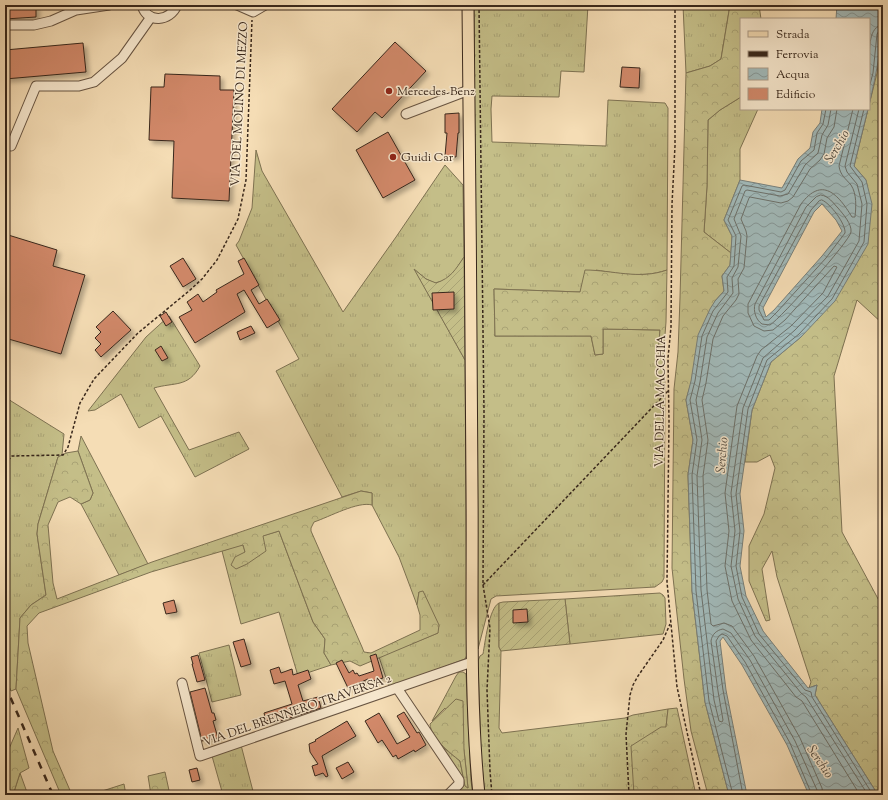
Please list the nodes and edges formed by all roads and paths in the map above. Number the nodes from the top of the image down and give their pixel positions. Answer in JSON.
{"nodes":[{"id":1,"x":109,"y":5,"type":"edge"},
{"id":2,"x":142,"y":5,"type":"edge"},
{"id":3,"x":177,"y":5,"type":"edge"},
{"id":4,"x":237,"y":5,"type":"edge"},
{"id":5,"x":265,"y":5,"type":"edge"},
{"id":6,"x":468,"y":5,"type":"edge"},
{"id":7,"x":479,"y":5,"type":"edge"},
{"id":8,"x":675,"y":5,"type":"edge"},
{"id":9,"x":253,"y":12,"type":"junction"},
{"id":10,"x":151,"y":17,"type":"junction"},
{"id":11,"x":5,"y":25,"type":"edge"},
{"id":12,"x":469,"y":90,"type":"junction"},
{"id":13,"x":406,"y":114,"type":"dead end"},
{"id":14,"x":11,"y":146,"type":"dead end"},
{"id":15,"x":668,"y":391,"type":"junction"},
{"id":16,"x":5,"y":464,"type":"edge"},
{"id":17,"x":483,"y":584,"type":"junction"},
{"id":18,"x":670,"y":624,"type":"junction"},
{"id":19,"x":472,"y":662,"type":"junction"},
{"id":20,"x":182,"y":683,"type":"dead end"},
{"id":21,"x":397,"y":688,"type":"junction"},
{"id":22,"x":448,"y":795,"type":"edge"},
{"id":23,"x":479,"y":795,"type":"edge"},
{"id":24,"x":492,"y":795,"type":"edge"},
{"id":25,"x":629,"y":795,"type":"edge"},
{"id":26,"x":701,"y":795,"type":"edge"}],
"edges":[{"from":1,"to":11,"type":"street"},
{"from":2,"to":10,"type":"street"},
{"from":3,"to":10,"type":"street"},
{"from":4,"to":9,"type":"street"},
{"from":5,"to":9,"type":"street"},
{"from":6,"to":12,"type":"main road"},
{"from":7,"to":17,"type":"path"},
{"from":8,"to":15,"type":"path","name":"VIA DELLA MACCHIA"},
{"from":9,"to":16,"type":"path","name":"VIA DEL MOLINO DI MEZZO"},
{"from":10,"to":14,"type":"street"},
{"from":12,"to":13,"type":"street"},
{"from":12,"to":19,"type":"main road"},
{"from":15,"to":17,"type":"path"},
{"from":15,"to":18,"type":"path","name":"VIA DELLA MACCHIA"},
{"from":17,"to":24,"type":"path"},
{"from":18,"to":25,"type":"path"},
{"from":18,"to":26,"type":"path","name":"VIA DELLA MACCHIA"},
{"from":19,"to":21,"type":"street","name":"VIA DEL BRENNERO TRAVERSA 2"},
{"from":19,"to":23,"type":"main road"},
{"from":20,"to":21,"type":"street","name":"VIA DEL BRENNERO TRAVERSA 2"},
{"from":21,"to":22,"type":"street"}]}
